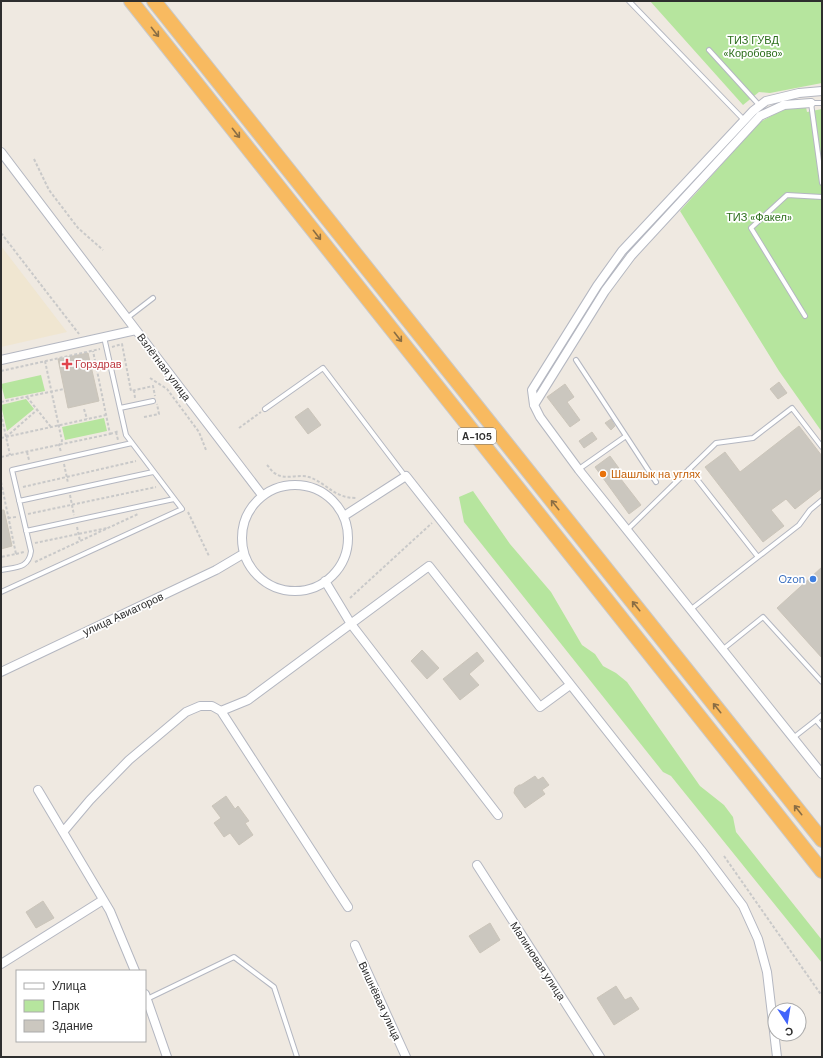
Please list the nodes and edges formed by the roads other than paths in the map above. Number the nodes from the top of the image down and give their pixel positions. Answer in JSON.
{"nodes":[{"id":1,"x":131,"y":1,"type":"edge"},
{"id":2,"x":154,"y":1,"type":"edge"},
{"id":3,"x":629,"y":1,"type":"edge"},
{"id":4,"x":710,"y":50,"type":"dead end"},
{"id":5,"x":822,"y":91,"type":"edge"},
{"id":6,"x":811,"y":103,"type":"junction"},
{"id":7,"x":822,"y":103,"type":"edge"},
{"id":8,"x":760,"y":106,"type":"junction"},
{"id":9,"x":744,"y":120,"type":"junction"},
{"id":10,"x":1,"y":152,"type":"edge"},
{"id":11,"x":822,"y":183,"type":"edge"},
{"id":12,"x":822,"y":197,"type":"edge"},
{"id":13,"x":153,"y":298,"type":"dead end"},
{"id":14,"x":805,"y":316,"type":"dead end"},
{"id":15,"x":127,"y":318,"type":"junction"},
{"id":16,"x":136,"y":330,"type":"junction"},
{"id":17,"x":104,"y":338,"type":"junction"},
{"id":18,"x":1,"y":360,"type":"edge"},
{"id":19,"x":576,"y":360,"type":"dead end"},
{"id":20,"x":153,"y":401,"type":"dead end"},
{"id":21,"x":534,"y":405,"type":"junction"},
{"id":22,"x":120,"y":408,"type":"junction"},
{"id":23,"x":265,"y":409,"type":"road end"},
{"id":24,"x":626,"y":436,"type":"junction"},
{"id":25,"x":132,"y":443,"type":"junction"},
{"id":26,"x":822,"y":447,"type":"edge"},
{"id":27,"x":689,"y":469,"type":"junction"},
{"id":28,"x":579,"y":470,"type":"junction"},
{"id":29,"x":153,"y":472,"type":"junction"},
{"id":30,"x":406,"y":476,"type":"junction"},
{"id":31,"x":656,"y":482,"type":"dead end"},
{"id":32,"x":262,"y":495,"type":"junction"},
{"id":33,"x":174,"y":499,"type":"junction"},
{"id":34,"x":19,"y":500,"type":"junction"},
{"id":35,"x":822,"y":500,"type":"edge"},
{"id":36,"x":344,"y":516,"type":"junction"},
{"id":37,"x":26,"y":531,"type":"junction"},
{"id":38,"x":626,"y":531,"type":"junction"},
{"id":39,"x":243,"y":554,"type":"junction"},
{"id":40,"x":758,"y":557,"type":"junction"},
{"id":41,"x":1,"y":570,"type":"edge"},
{"id":42,"x":324,"y":581,"type":"junction"},
{"id":43,"x":1,"y":592,"type":"edge"},
{"id":44,"x":690,"y":610,"type":"junction"},
{"id":45,"x":351,"y":624,"type":"junction"},
{"id":46,"x":722,"y":650,"type":"junction"},
{"id":47,"x":1,"y":672,"type":"edge"},
{"id":48,"x":822,"y":682,"type":"edge"},
{"id":49,"x":570,"y":685,"type":"junction"},
{"id":50,"x":222,"y":711,"type":"junction"},
{"id":51,"x":822,"y":715,"type":"edge"},
{"id":52,"x":816,"y":720,"type":"junction"},
{"id":53,"x":822,"y":727,"type":"edge"},
{"id":54,"x":793,"y":738,"type":"junction"},
{"id":55,"x":822,"y":774,"type":"edge"},
{"id":56,"x":38,"y":790,"type":"dead end"},
{"id":57,"x":498,"y":815,"type":"dead end"},
{"id":58,"x":63,"y":832,"type":"junction"},
{"id":59,"x":822,"y":840,"type":"edge"},
{"id":60,"x":477,"y":865,"type":"dead end"},
{"id":61,"x":822,"y":871,"type":"edge"},
{"id":62,"x":103,"y":900,"type":"junction"},
{"id":63,"x":348,"y":907,"type":"dead end"},
{"id":64,"x":355,"y":945,"type":"dead end"},
{"id":65,"x":1,"y":964,"type":"edge"},
{"id":66,"x":135,"y":970,"type":"edge"},
{"id":67,"x":146,"y":997,"type":"edge"},
{"id":68,"x":167,"y":1057,"type":"edge"},
{"id":69,"x":297,"y":1057,"type":"edge"},
{"id":70,"x":406,"y":1057,"type":"edge"},
{"id":71,"x":600,"y":1057,"type":"edge"},
{"id":72,"x":777,"y":1057,"type":"edge"}],
"edges":[{"from":1,"to":61,"type":"highway","number":"А-105","one_way":true},
{"from":59,"to":2,"type":"highway","number":"А-105","one_way":true},
{"from":3,"to":9,"type":"lane"},
{"from":4,"to":8,"type":"lane"},
{"from":5,"to":8,"type":"street"},
{"from":6,"to":7,"type":"lane"},
{"from":6,"to":11,"type":"lane"},
{"from":6,"to":21,"type":"street"},
{"from":8,"to":9,"type":"street"},
{"from":9,"to":21,"type":"street"},
{"from":10,"to":15,"type":"street"},
{"from":12,"to":14,"type":"lane"},
{"from":13,"to":15,"type":"lane"},
{"from":15,"to":16,"type":"street"},
{"from":16,"to":17,"type":"street","name":"Взлётная улица"},
{"from":16,"to":32,"type":"street","name":"Взлётная улица"},
{"from":17,"to":18,"type":"street","name":"Взлётная улица"},
{"from":17,"to":22,"type":"lane"},
{"from":19,"to":24,"type":"lane"},
{"from":20,"to":22,"type":"lane"},
{"from":21,"to":28,"type":"street"},
{"from":22,"to":25,"type":"lane"},
{"from":23,"to":30,"type":"lane"},
{"from":24,"to":28,"type":"lane"},
{"from":24,"to":31,"type":"lane"},
{"from":25,"to":29,"type":"lane"},
{"from":25,"to":34,"type":"lane"},
{"from":26,"to":27,"type":"lane"},
{"from":27,"to":38,"type":"lane"},
{"from":27,"to":40,"type":"lane"},
{"from":28,"to":38,"type":"street"},
{"from":29,"to":33,"type":"lane"},
{"from":29,"to":34,"type":"lane"},
{"from":30,"to":36,"type":"street"},
{"from":30,"to":49,"type":"street"},
{"from":32,"to":36,"type":"street"},
{"from":32,"to":39,"type":"street"},
{"from":33,"to":37,"type":"lane"},
{"from":33,"to":43,"type":"lane"},
{"from":34,"to":37,"type":"lane"},
{"from":35,"to":40,"type":"lane"},
{"from":36,"to":42,"type":"street"},
{"from":37,"to":41,"type":"lane"},
{"from":38,"to":44,"type":"street"},
{"from":39,"to":42,"type":"street"},
{"from":39,"to":47,"type":"street","name":"улица Авиаторов"},
{"from":40,"to":44,"type":"lane"},
{"from":42,"to":45,"type":"street"},
{"from":44,"to":46,"type":"street"},
{"from":45,"to":49,"type":"street"},
{"from":45,"to":50,"type":"street"},
{"from":45,"to":57,"type":"street"},
{"from":46,"to":48,"type":"lane"},
{"from":46,"to":54,"type":"street"},
{"from":49,"to":72,"type":"street"},
{"from":50,"to":58,"type":"street"},
{"from":50,"to":63,"type":"street"},
{"from":51,"to":52,"type":"lane"},
{"from":52,"to":53,"type":"lane"},
{"from":52,"to":54,"type":"lane"},
{"from":54,"to":55,"type":"street"},
{"from":56,"to":58,"type":"street"},
{"from":58,"to":62,"type":"street"},
{"from":60,"to":71,"type":"street","name":"Малиновая улица"},
{"from":62,"to":65,"type":"street"},
{"from":62,"to":66,"type":"street"},
{"from":64,"to":70,"type":"street","name":"Вишнёвая улица"},
{"from":67,"to":68,"type":"street"},
{"from":67,"to":69,"type":"lane"}]}
